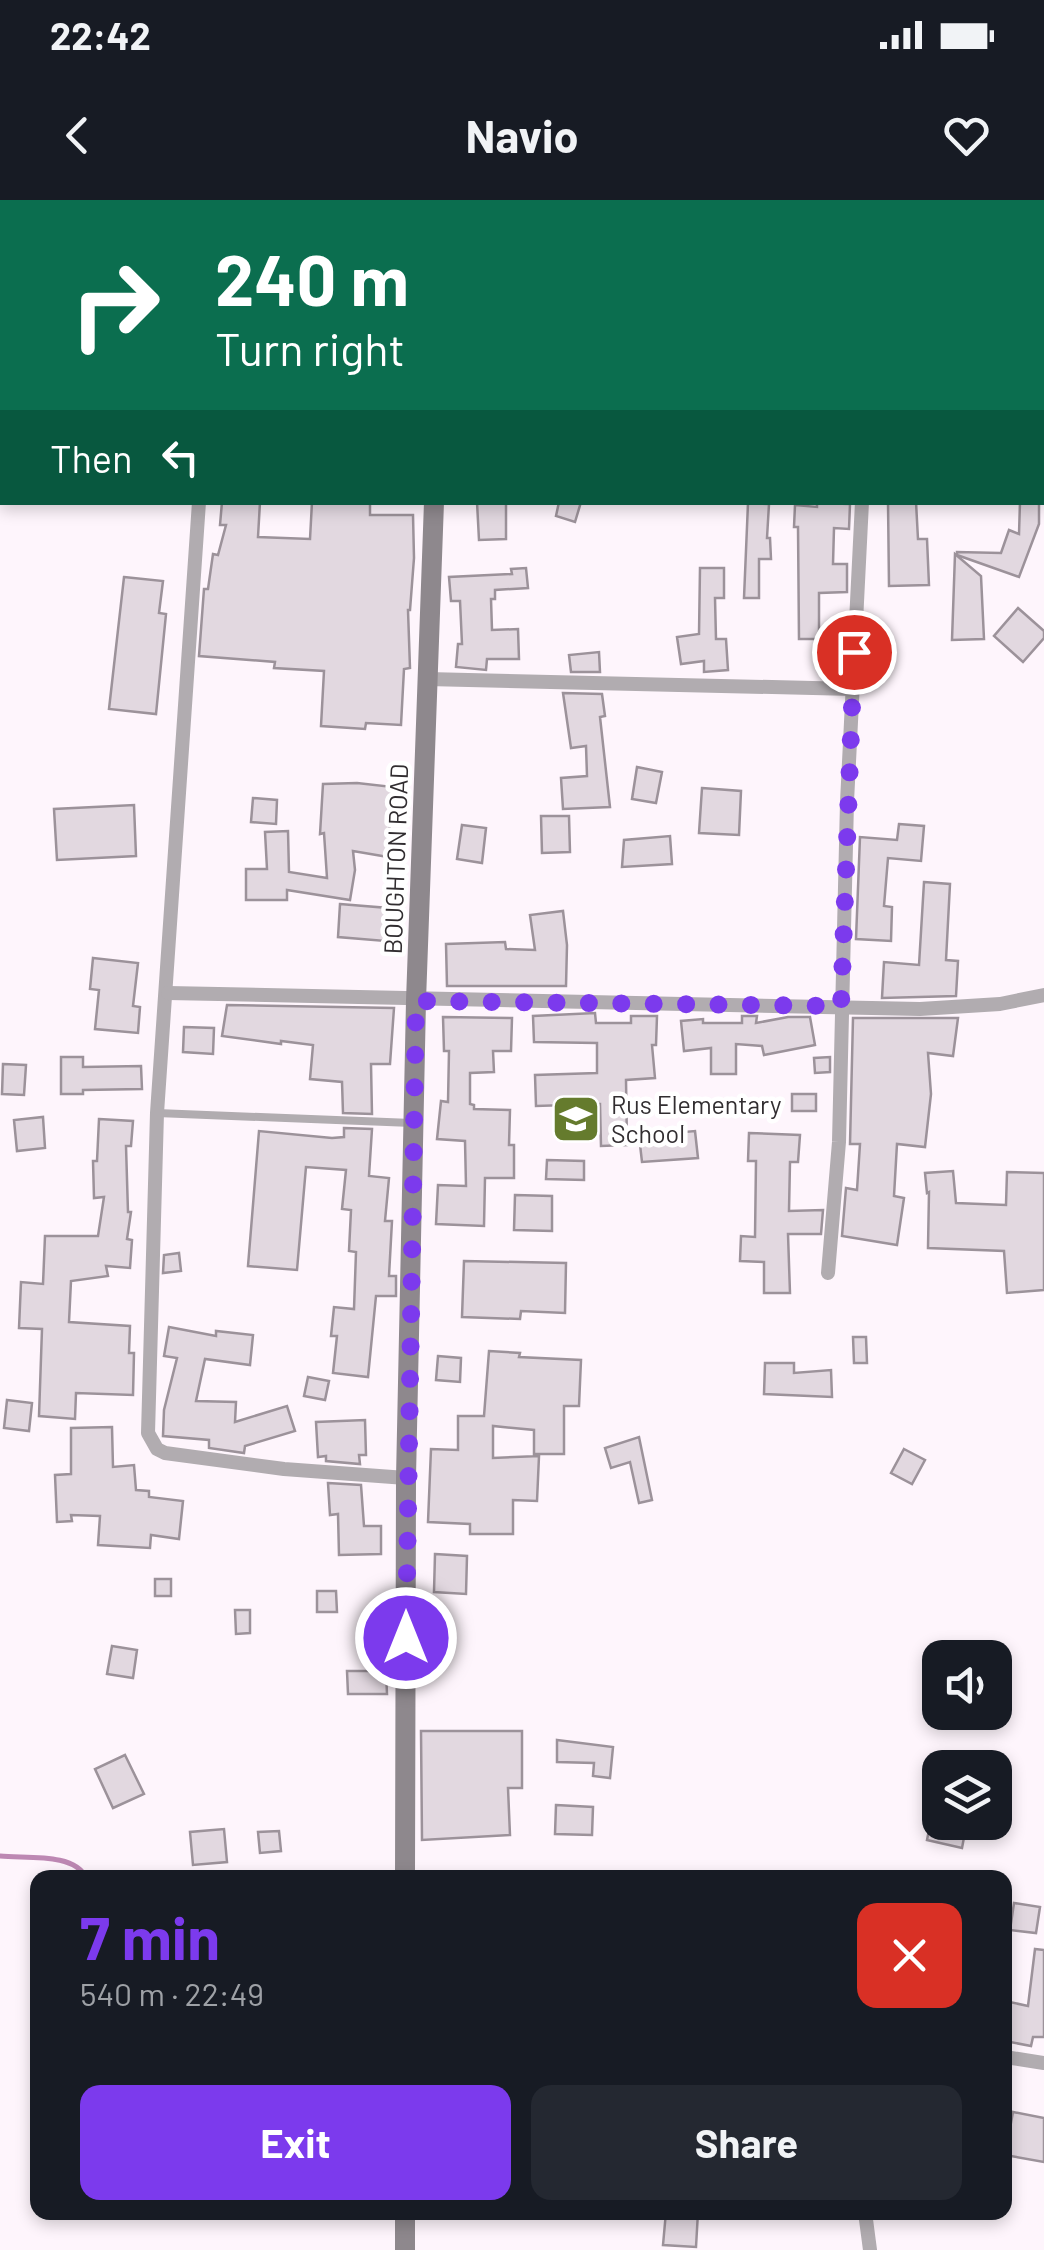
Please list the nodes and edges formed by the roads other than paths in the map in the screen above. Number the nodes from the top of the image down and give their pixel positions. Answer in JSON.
{"nodes":[{"id":1,"x":199,"y":505,"type":"edge"},
{"id":2,"x":434,"y":505,"type":"edge"},
{"id":3,"x":862,"y":505,"type":"edge"},
{"id":4,"x":428,"y":678,"type":"junction"},
{"id":5,"x":852,"y":689,"type":"junction"},
{"id":6,"x":168,"y":994,"type":"junction"},
{"id":7,"x":1044,"y":995,"type":"edge"},
{"id":8,"x":416,"y":1001,"type":"junction"},
{"id":9,"x":841,"y":1006,"type":"junction"},
{"id":10,"x":157,"y":1113,"type":"junction"},
{"id":11,"x":414,"y":1123,"type":"junction"},
{"id":12,"x":828,"y":1273,"type":"dead end"},
{"id":13,"x":406,"y":1478,"type":"junction"},
{"id":14,"x":405,"y":1870,"type":"edge"},
{"id":15,"x":1012,"y":2058,"type":"edge"},
{"id":16,"x":1044,"y":2063,"type":"edge"},
{"id":17,"x":405,"y":2220,"type":"edge"},
{"id":18,"x":866,"y":2220,"type":"edge"},
{"id":19,"x":405,"y":2250,"type":"edge"},
{"id":20,"x":870,"y":2250,"type":"edge"}],
"edges":[{"from":1,"to":6,"type":"street"},
{"from":2,"to":4,"type":"main road","name":"BOUGHTON ROAD"},
{"from":3,"to":5,"type":"street"},
{"from":4,"to":5,"type":"street"},
{"from":4,"to":8,"type":"main road","name":"BOUGHTON ROAD"},
{"from":5,"to":9,"type":"street"},
{"from":6,"to":8,"type":"street"},
{"from":6,"to":10,"type":"street"},
{"from":7,"to":9,"type":"street"},
{"from":8,"to":9,"type":"street"},
{"from":8,"to":11,"type":"main road","name":"BOUGHTON ROAD"},
{"from":9,"to":12,"type":"street"},
{"from":10,"to":11,"type":"lane"},
{"from":10,"to":13,"type":"street"},
{"from":11,"to":13,"type":"main road","name":"BOUGHTON ROAD"},
{"from":13,"to":14,"type":"main road","name":"BOUGHTON ROAD"},
{"from":15,"to":16,"type":"street"},
{"from":17,"to":19,"type":"main road"},
{"from":18,"to":20,"type":"street"}]}
